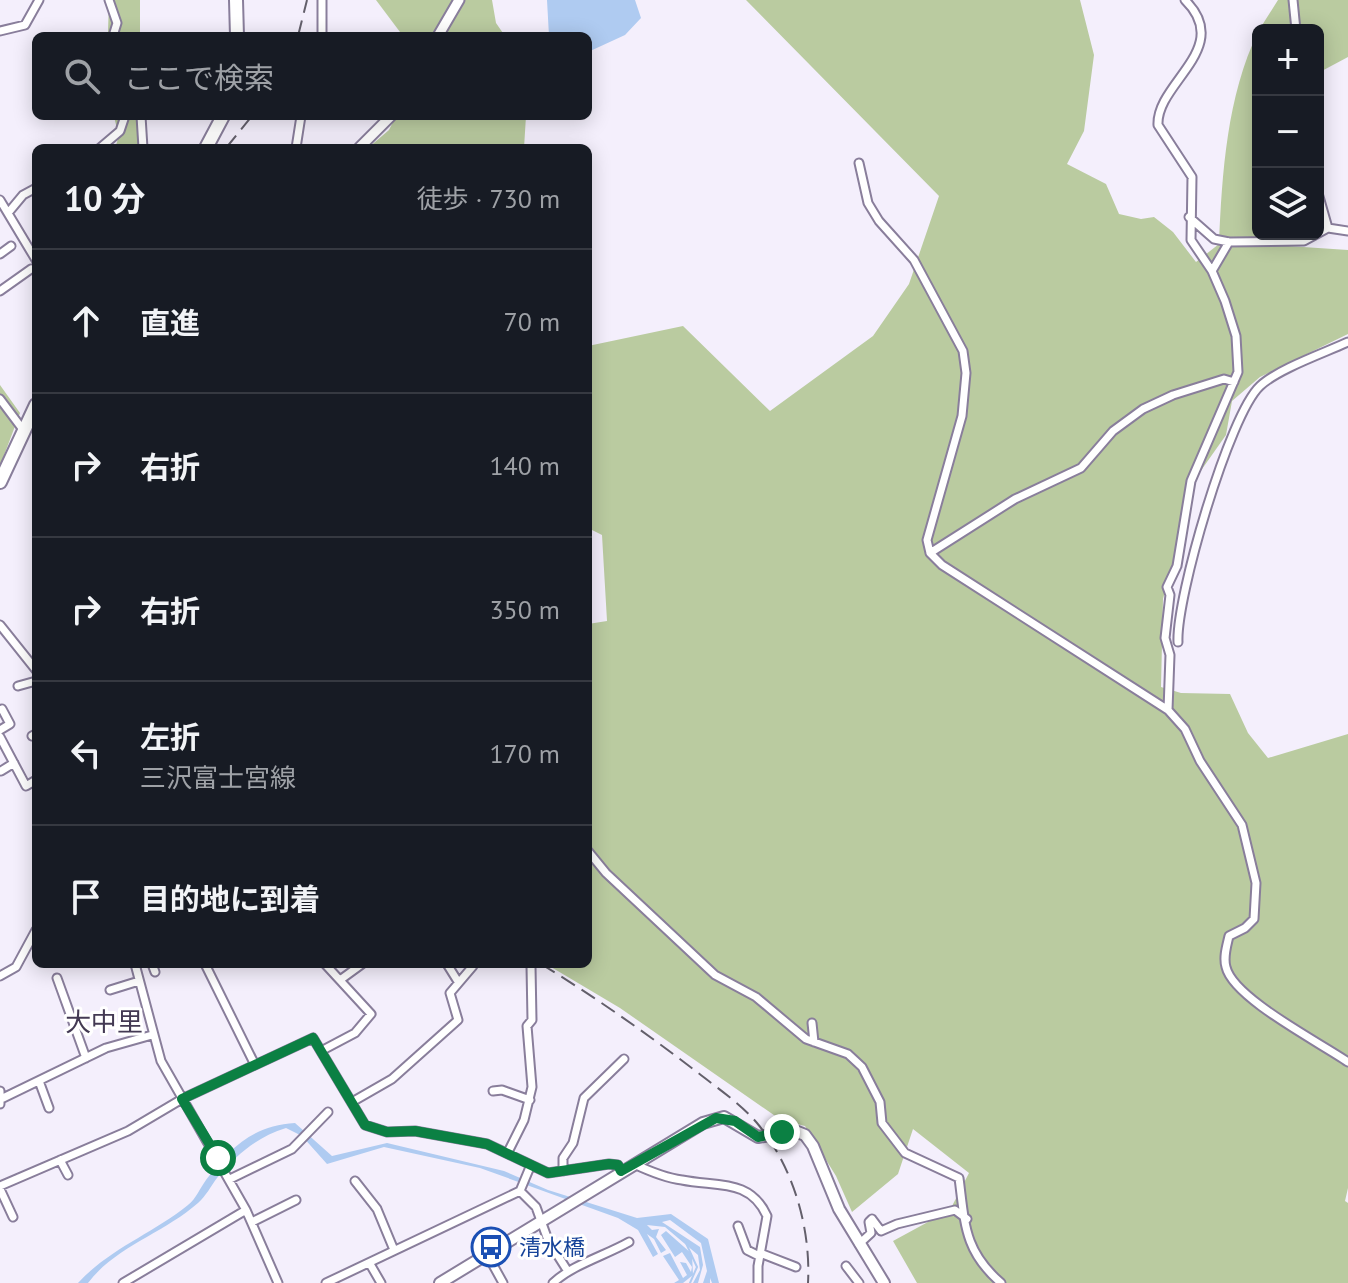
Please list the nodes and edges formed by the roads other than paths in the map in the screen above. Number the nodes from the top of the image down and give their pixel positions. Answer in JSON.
{"nodes":[{"id":1,"x":39,"y":0,"type":"edge"},
{"id":2,"x":109,"y":0,"type":"edge"},
{"id":3,"x":236,"y":0,"type":"edge"},
{"id":4,"x":322,"y":0,"type":"edge"},
{"id":5,"x":459,"y":0,"type":"edge"},
{"id":6,"x":1293,"y":0,"type":"edge"},
{"id":7,"x":1191,"y":2,"type":"edge"},
{"id":8,"x":1295,"y":24,"type":"edge"},
{"id":9,"x":0,"y":31,"type":"edge"},
{"id":10,"x":114,"y":32,"type":"edge"},
{"id":11,"x":237,"y":32,"type":"edge"},
{"id":12,"x":322,"y":32,"type":"edge"},
{"id":13,"x":440,"y":32,"type":"edge"},
{"id":14,"x":124,"y":120,"type":"edge"},
{"id":15,"x":141,"y":120,"type":"edge"},
{"id":16,"x":221,"y":120,"type":"edge"},
{"id":17,"x":300,"y":120,"type":"edge"},
{"id":18,"x":387,"y":120,"type":"edge"},
{"id":19,"x":105,"y":144,"type":"edge"},
{"id":20,"x":143,"y":144,"type":"edge"},
{"id":21,"x":208,"y":144,"type":"edge"},
{"id":22,"x":297,"y":144,"type":"edge"},
{"id":23,"x":363,"y":144,"type":"edge"},
{"id":24,"x":859,"y":163,"type":"dead end"},
{"id":25,"x":32,"y":190,"type":"edge"},
{"id":26,"x":0,"y":200,"type":"edge"},
{"id":27,"x":8,"y":213,"type":"junction"},
{"id":28,"x":1324,"y":214,"type":"edge"},
{"id":29,"x":1189,"y":217,"type":"junction"},
{"id":30,"x":1328,"y":228,"type":"junction"},
{"id":31,"x":1348,"y":231,"type":"edge"},
{"id":32,"x":1229,"y":242,"type":"junction"},
{"id":33,"x":11,"y":246,"type":"dead end"},
{"id":34,"x":32,"y":253,"type":"edge"},
{"id":35,"x":0,"y":254,"type":"edge"},
{"id":36,"x":31,"y":269,"type":"dead end"},
{"id":37,"x":1212,"y":271,"type":"junction"},
{"id":38,"x":0,"y":291,"type":"edge"},
{"id":39,"x":1348,"y":342,"type":"edge"},
{"id":40,"x":1234,"y":382,"type":"junction"},
{"id":41,"x":1,"y":404,"type":"edge"},
{"id":42,"x":32,"y":414,"type":"edge"},
{"id":43,"x":24,"y":431,"type":"junction"},
{"id":44,"x":0,"y":482,"type":"edge"},
{"id":45,"x":930,"y":553,"type":"junction"},
{"id":46,"x":0,"y":625,"type":"edge"},
{"id":47,"x":1178,"y":642,"type":"dead end"},
{"id":48,"x":32,"y":665,"type":"edge"},
{"id":49,"x":32,"y":682,"type":"edge"},
{"id":50,"x":18,"y":686,"type":"dead end"},
{"id":51,"x":2,"y":709,"type":"dead end"},
{"id":52,"x":1168,"y":710,"type":"junction"},
{"id":53,"x":0,"y":730,"type":"edge"},
{"id":54,"x":0,"y":737,"type":"edge"},
{"id":55,"x":3,"y":753,"type":"edge"},
{"id":56,"x":14,"y":763,"type":"junction"},
{"id":57,"x":1,"y":771,"type":"edge"},
{"id":58,"x":32,"y":782,"type":"edge"},
{"id":59,"x":592,"y":856,"type":"edge"},
{"id":60,"x":32,"y":937,"type":"edge"},
{"id":61,"x":136,"y":968,"type":"edge"},
{"id":62,"x":207,"y":968,"type":"edge"},
{"id":63,"x":329,"y":968,"type":"edge"},
{"id":64,"x":356,"y":968,"type":"edge"},
{"id":65,"x":450,"y":968,"type":"edge"},
{"id":66,"x":471,"y":968,"type":"edge"},
{"id":67,"x":531,"y":968,"type":"edge"},
{"id":68,"x":0,"y":976,"type":"edge"},
{"id":69,"x":57,"y":978,"type":"dead end"},
{"id":70,"x":340,"y":980,"type":"junction"},
{"id":71,"x":457,"y":980,"type":"junction"},
{"id":72,"x":139,"y":981,"type":"junction"},
{"id":73,"x":110,"y":990,"type":"dead end"},
{"id":74,"x":812,"y":1023,"type":"dead end"},
{"id":75,"x":152,"y":1035,"type":"junction"},
{"id":76,"x":814,"y":1042,"type":"junction"},
{"id":77,"x":321,"y":1051,"type":"junction"},
{"id":78,"x":86,"y":1058,"type":"junction"},
{"id":79,"x":624,"y":1059,"type":"dead end"},
{"id":80,"x":1348,"y":1062,"type":"edge"},
{"id":81,"x":254,"y":1063,"type":"junction"},
{"id":82,"x":39,"y":1081,"type":"junction"},
{"id":83,"x":493,"y":1091,"type":"dead end"},
{"id":84,"x":0,"y":1098,"type":"edge"},
{"id":85,"x":182,"y":1099,"type":"junction"},
{"id":86,"x":530,"y":1100,"type":"junction"},
{"id":87,"x":352,"y":1102,"type":"junction"},
{"id":88,"x":49,"y":1108,"type":"dead end"},
{"id":89,"x":328,"y":1112,"type":"dead end"},
{"id":90,"x":508,"y":1152,"type":"junction"},
{"id":91,"x":60,"y":1160,"type":"junction"},
{"id":92,"x":633,"y":1164,"type":"junction"},
{"id":93,"x":528,"y":1171,"type":"junction"},
{"id":94,"x":563,"y":1171,"type":"junction"},
{"id":95,"x":621,"y":1171,"type":"junction"},
{"id":96,"x":68,"y":1175,"type":"dead end"},
{"id":97,"x":228,"y":1176,"type":"junction"},
{"id":98,"x":355,"y":1181,"type":"dead end"},
{"id":99,"x":0,"y":1188,"type":"edge"},
{"id":100,"x":521,"y":1189,"type":"junction"},
{"id":101,"x":296,"y":1200,"type":"dead end"},
{"id":102,"x":246,"y":1210,"type":"junction"},
{"id":103,"x":13,"y":1217,"type":"dead end"},
{"id":104,"x":543,"y":1219,"type":"junction"},
{"id":105,"x":967,"y":1219,"type":"junction"},
{"id":106,"x":252,"y":1222,"type":"junction"},
{"id":107,"x":738,"y":1226,"type":"dead end"},
{"id":108,"x":629,"y":1242,"type":"dead end"},
{"id":109,"x":859,"y":1244,"type":"junction"},
{"id":110,"x":394,"y":1250,"type":"junction"},
{"id":111,"x":487,"y":1254,"type":"junction"},
{"id":112,"x":760,"y":1255,"type":"junction"},
{"id":113,"x":370,"y":1264,"type":"junction"},
{"id":114,"x":846,"y":1266,"type":"dead end"},
{"id":115,"x":796,"y":1267,"type":"dead end"},
{"id":116,"x":567,"y":1270,"type":"junction"},
{"id":117,"x":123,"y":1283,"type":"edge"},
{"id":118,"x":278,"y":1283,"type":"edge"},
{"id":119,"x":326,"y":1283,"type":"edge"},
{"id":120,"x":381,"y":1283,"type":"edge"},
{"id":121,"x":440,"y":1283,"type":"edge"},
{"id":122,"x":503,"y":1283,"type":"edge"},
{"id":123,"x":553,"y":1283,"type":"edge"},
{"id":124,"x":758,"y":1283,"type":"edge"},
{"id":125,"x":859,"y":1283,"type":"edge"},
{"id":126,"x":884,"y":1283,"type":"edge"},
{"id":127,"x":1001,"y":1283,"type":"edge"}],
"edges":[{"from":1,"to":9,"type":"street"},
{"from":2,"to":10,"type":"street"},
{"from":3,"to":11,"type":"main road"},
{"from":4,"to":12,"type":"street"},
{"from":5,"to":13,"type":"street"},
{"from":6,"to":8,"type":"street"},
{"from":7,"to":29,"type":"street"},
{"from":14,"to":19,"type":"street"},
{"from":15,"to":20,"type":"street"},
{"from":16,"to":21,"type":"main road"},
{"from":17,"to":22,"type":"street"},
{"from":18,"to":23,"type":"street"},
{"from":24,"to":45,"type":"street"},
{"from":25,"to":27,"type":"street"},
{"from":26,"to":27,"type":"street"},
{"from":27,"to":34,"type":"street"},
{"from":28,"to":30,"type":"street"},
{"from":29,"to":32,"type":"street"},
{"from":29,"to":37,"type":"street"},
{"from":30,"to":31,"type":"street"},
{"from":30,"to":32,"type":"street"},
{"from":32,"to":37,"type":"street"},
{"from":33,"to":35,"type":"street"},
{"from":36,"to":38,"type":"street"},
{"from":37,"to":40,"type":"street"},
{"from":39,"to":47,"type":"street"},
{"from":40,"to":45,"type":"street"},
{"from":40,"to":52,"type":"street"},
{"from":41,"to":43,"type":"street"},
{"from":42,"to":43,"type":"main road"},
{"from":43,"to":44,"type":"main road"},
{"from":45,"to":52,"type":"street"},
{"from":46,"to":48,"type":"street"},
{"from":49,"to":50,"type":"street"},
{"from":51,"to":53,"type":"street"},
{"from":52,"to":80,"type":"street"},
{"from":54,"to":55,"type":"street"},
{"from":55,"to":56,"type":"street"},
{"from":56,"to":57,"type":"street"},
{"from":56,"to":58,"type":"street"},
{"from":59,"to":76,"type":"street"},
{"from":60,"to":68,"type":"street"},
{"from":61,"to":72,"type":"street"},
{"from":62,"to":81,"type":"street"},
{"from":63,"to":70,"type":"street"},
{"from":64,"to":70,"type":"street"},
{"from":65,"to":71,"type":"street"},
{"from":66,"to":71,"type":"street"},
{"from":67,"to":86,"type":"street"},
{"from":69,"to":78,"type":"street"},
{"from":70,"to":77,"type":"street"},
{"from":71,"to":87,"type":"street"},
{"from":72,"to":73,"type":"street"},
{"from":72,"to":75,"type":"street"},
{"from":74,"to":76,"type":"street"},
{"from":75,"to":78,"type":"street"},
{"from":75,"to":85,"type":"street"},
{"from":76,"to":105,"type":"street"},
{"from":77,"to":81,"type":"street"},
{"from":77,"to":87,"type":"street"},
{"from":78,"to":82,"type":"street"},
{"from":79,"to":94,"type":"street"},
{"from":81,"to":85,"type":"street"},
{"from":82,"to":84,"type":"street"},
{"from":82,"to":88,"type":"street"},
{"from":83,"to":86,"type":"street"},
{"from":85,"to":91,"type":"street"},
{"from":85,"to":97,"type":"street"},
{"from":86,"to":90,"type":"street"},
{"from":87,"to":90,"type":"street"},
{"from":89,"to":97,"type":"street"},
{"from":90,"to":93,"type":"street"},
{"from":91,"to":96,"type":"street"},
{"from":91,"to":99,"type":"street"},
{"from":92,"to":95,"type":"main road"},
{"from":92,"to":109,"type":"main road"},
{"from":92,"to":112,"type":"street"},
{"from":93,"to":94,"type":"street"},
{"from":93,"to":100,"type":"street"},
{"from":94,"to":95,"type":"street"},
{"from":95,"to":104,"type":"main road"},
{"from":97,"to":102,"type":"street"},
{"from":98,"to":110,"type":"street"},
{"from":99,"to":103,"type":"street"},
{"from":100,"to":104,"type":"street"},
{"from":100,"to":110,"type":"street"},
{"from":101,"to":106,"type":"street"},
{"from":102,"to":106,"type":"street"},
{"from":102,"to":117,"type":"street"},
{"from":104,"to":111,"type":"main road"},
{"from":104,"to":116,"type":"street"},
{"from":105,"to":109,"type":"street"},
{"from":105,"to":127,"type":"street"},
{"from":106,"to":118,"type":"street"},
{"from":107,"to":112,"type":"street"},
{"from":108,"to":116,"type":"street"},
{"from":109,"to":126,"type":"main road"},
{"from":110,"to":113,"type":"street"},
{"from":111,"to":121,"type":"main road"},
{"from":111,"to":122,"type":"street"},
{"from":112,"to":115,"type":"street"},
{"from":112,"to":124,"type":"street"},
{"from":113,"to":119,"type":"street"},
{"from":113,"to":120,"type":"street"},
{"from":114,"to":125,"type":"street"},
{"from":116,"to":123,"type":"street"}]}
